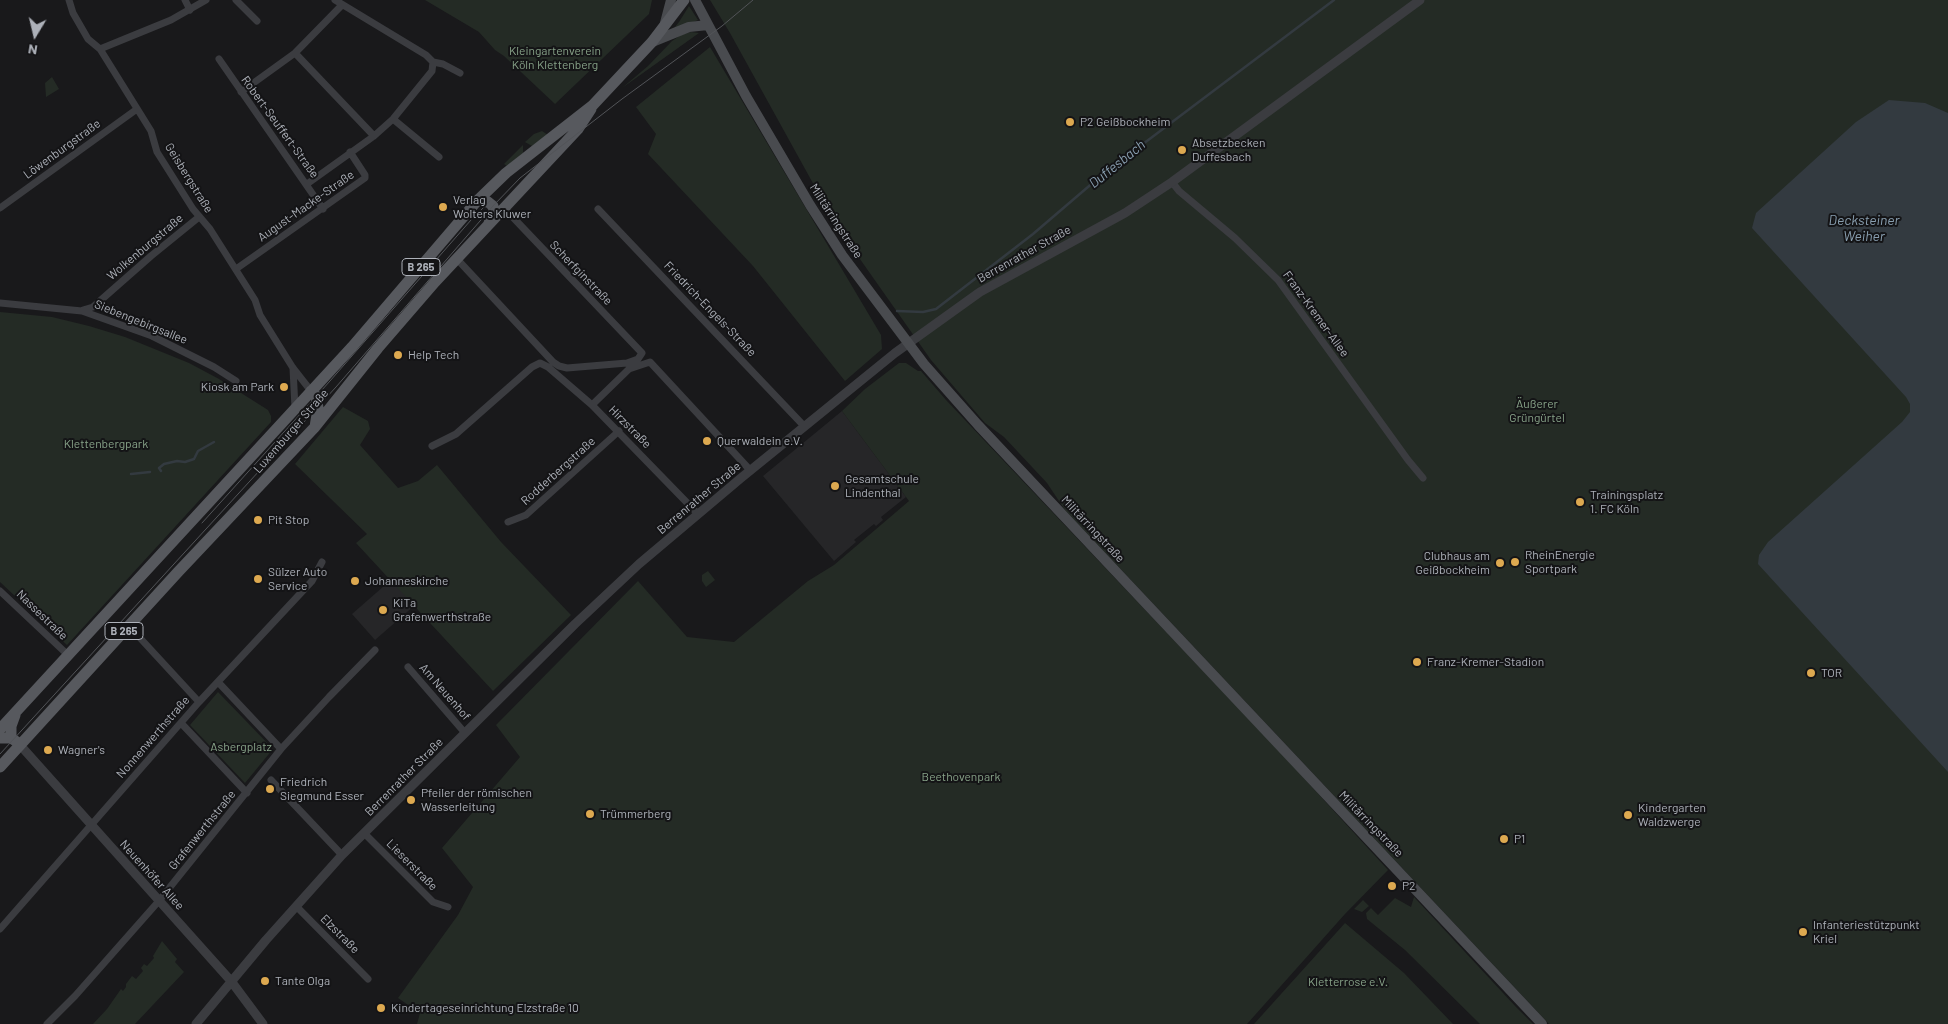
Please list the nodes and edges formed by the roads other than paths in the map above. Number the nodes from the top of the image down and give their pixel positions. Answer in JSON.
{"nodes":[{"id":1,"x":69,"y":0,"type":"edge"},
{"id":2,"x":185,"y":0,"type":"edge"},
{"id":3,"x":206,"y":0,"type":"edge"},
{"id":4,"x":236,"y":0,"type":"edge"},
{"id":5,"x":671,"y":0,"type":"edge"},
{"id":6,"x":684,"y":0,"type":"edge"},
{"id":7,"x":695,"y":0,"type":"edge"},
{"id":8,"x":1420,"y":0,"type":"edge"},
{"id":9,"x":338,"y":2,"type":"edge"},
{"id":10,"x":190,"y":10,"type":"junction"},
{"id":11,"x":257,"y":20,"type":"dead end"},
{"id":12,"x":708,"y":25,"type":"junction"},
{"id":13,"x":664,"y":27,"type":"junction"},
{"id":14,"x":652,"y":42,"type":"junction"},
{"id":15,"x":100,"y":49,"type":"junction"},
{"id":16,"x":295,"y":53,"type":"junction"},
{"id":17,"x":219,"y":59,"type":"dead end"},
{"id":18,"x":433,"y":62,"type":"junction"},
{"id":19,"x":460,"y":73,"type":"dead end"},
{"id":20,"x":241,"y":92,"type":"junction"},
{"id":21,"x":593,"y":105,"type":"junction"},
{"id":22,"x":137,"y":109,"type":"junction"},
{"id":23,"x":393,"y":118,"type":"junction"},
{"id":24,"x":374,"y":136,"type":"junction"},
{"id":25,"x":350,"y":152,"type":"junction"},
{"id":26,"x":439,"y":157,"type":"dead end"},
{"id":27,"x":1172,"y":182,"type":"junction"},
{"id":28,"x":307,"y":184,"type":"junction"},
{"id":29,"x":477,"y":201,"type":"junction"},
{"id":30,"x":0,"y":208,"type":"edge"},
{"id":31,"x":323,"y":209,"type":"junction"},
{"id":32,"x":505,"y":209,"type":"junction"},
{"id":33,"x":598,"y":209,"type":"dead end"},
{"id":34,"x":199,"y":217,"type":"junction"},
{"id":35,"x":486,"y":229,"type":"junction"},
{"id":36,"x":458,"y":259,"type":"junction"},
{"id":37,"x":236,"y":269,"type":"junction"},
{"id":38,"x":0,"y":303,"type":"edge"},
{"id":39,"x":82,"y":310,"type":"junction"},
{"id":40,"x":908,"y":343,"type":"junction"},
{"id":41,"x":293,"y":368,"type":"junction"},
{"id":42,"x":236,"y":381,"type":"dead end"},
{"id":43,"x":313,"y":394,"type":"junction"},
{"id":44,"x":339,"y":396,"type":"junction"},
{"id":45,"x":592,"y":405,"type":"junction"},
{"id":46,"x":295,"y":408,"type":"junction"},
{"id":47,"x":804,"y":426,"type":"junction"},
{"id":48,"x":314,"y":428,"type":"junction"},
{"id":49,"x":619,"y":431,"type":"junction"},
{"id":50,"x":432,"y":446,"type":"dead end"},
{"id":51,"x":750,"y":470,"type":"junction"},
{"id":52,"x":1423,"y":478,"type":"dead end"},
{"id":53,"x":698,"y":514,"type":"junction"},
{"id":54,"x":508,"y":522,"type":"dead end"},
{"id":55,"x":322,"y":562,"type":"dead end"},
{"id":56,"x":0,"y":590,"type":"edge"},
{"id":57,"x":129,"y":626,"type":"junction"},
{"id":58,"x":375,"y":650,"type":"dead end"},
{"id":59,"x":69,"y":656,"type":"junction"},
{"id":60,"x":408,"y":667,"type":"dead end"},
{"id":61,"x":218,"y":682,"type":"junction"},
{"id":62,"x":199,"y":702,"type":"junction"},
{"id":63,"x":181,"y":723,"type":"junction"},
{"id":64,"x":465,"y":732,"type":"junction"},
{"id":65,"x":5,"y":734,"type":"edge"},
{"id":66,"x":282,"y":749,"type":"junction"},
{"id":67,"x":0,"y":766,"type":"edge"},
{"id":68,"x":271,"y":780,"type":"dead end"},
{"id":69,"x":247,"y":792,"type":"junction"},
{"id":70,"x":89,"y":826,"type":"junction"},
{"id":71,"x":365,"y":834,"type":"junction"},
{"id":72,"x":342,"y":855,"type":"junction"},
{"id":73,"x":159,"y":900,"type":"junction"},
{"id":74,"x":296,"y":906,"type":"junction"},
{"id":75,"x":448,"y":906,"type":"dead end"},
{"id":76,"x":0,"y":929,"type":"edge"},
{"id":77,"x":368,"y":978,"type":"dead end"},
{"id":78,"x":231,"y":982,"type":"junction"},
{"id":79,"x":47,"y":1024,"type":"edge"},
{"id":80,"x":196,"y":1024,"type":"edge"},
{"id":81,"x":263,"y":1024,"type":"edge"},
{"id":82,"x":1542,"y":1024,"type":"edge"}],
"edges":[{"from":1,"to":15,"type":"street","name":"Geisbergstraße"},
{"from":2,"to":10,"type":"street"},
{"from":3,"to":10,"type":"street"},
{"from":4,"to":11,"type":"street"},
{"from":5,"to":13,"type":"main road"},
{"from":6,"to":13,"type":"main road","name":"Luxemburger Straße","number":"B 265"},
{"from":7,"to":12,"type":"main road","name":"Militärringstraße"},
{"from":8,"to":27,"type":"street","name":"Berrenrather Straße"},
{"from":9,"to":16,"type":"street"},
{"from":9,"to":18,"type":"street"},
{"from":10,"to":15,"type":"street"},
{"from":12,"to":14,"type":"main road"},
{"from":12,"to":40,"type":"main road","name":"Militärringstraße"},
{"from":13,"to":14,"type":"main road","name":"Luxemburger Straße","number":"B 265"},
{"from":14,"to":21,"type":"main road","name":"Luxemburger Straße","number":"B 265"},
{"from":15,"to":22,"type":"street","name":"Geisbergstraße"},
{"from":16,"to":20,"type":"street"},
{"from":16,"to":24,"type":"street"},
{"from":17,"to":20,"type":"street","name":"Robert-Seuffert-Straße"},
{"from":18,"to":19,"type":"street"},
{"from":18,"to":23,"type":"street","name":"August-Macke-Straße"},
{"from":20,"to":28,"type":"street","name":"Robert-Seuffert-Straße"},
{"from":21,"to":29,"type":"main road","name":"Luxemburger Straße","number":"B 265"},
{"from":21,"to":32,"type":"main road","name":"Luxemburger Straße","number":"B 265"},
{"from":22,"to":30,"type":"street","name":"Löwenburgstraße"},
{"from":22,"to":34,"type":"street","name":"Geisbergstraße"},
{"from":23,"to":24,"type":"street","name":"August-Macke-Straße"},
{"from":23,"to":26,"type":"street"},
{"from":24,"to":25,"type":"street","name":"August-Macke-Straße"},
{"from":25,"to":28,"type":"street","name":"August-Macke-Straße"},
{"from":25,"to":31,"type":"street","name":"August-Macke-Straße"},
{"from":27,"to":40,"type":"street","name":"Berrenrather Straße"},
{"from":27,"to":52,"type":"street","name":"Franz-Kremer-Allee"},
{"from":28,"to":31,"type":"street","name":"Robert-Seuffert-Straße"},
{"from":29,"to":35,"type":"main road"},
{"from":29,"to":43,"type":"main road","name":"Luxemburger Straße","number":"B 265"},
{"from":31,"to":37,"type":"street","name":"August-Macke-Straße"},
{"from":32,"to":35,"type":"main road","name":"Luxemburger Straße","number":"B 265"},
{"from":32,"to":36,"type":"street","name":"Scherfginstraße"},
{"from":33,"to":47,"type":"street","name":"Friedrich-Engels-Straße"},
{"from":34,"to":37,"type":"street","name":"Geisbergstraße"},
{"from":34,"to":39,"type":"street","name":"Wolkenburgstraße"},
{"from":35,"to":36,"type":"main road","name":"Luxemburger Straße","number":"B 265"},
{"from":36,"to":44,"type":"main road","name":"Luxemburger Straße","number":"B 265"},
{"from":37,"to":41,"type":"street","name":"Geisbergstraße"},
{"from":38,"to":39,"type":"street","name":"Siebengebirgsallee"},
{"from":39,"to":42,"type":"street","name":"Siebengebirgsallee"},
{"from":40,"to":47,"type":"street","name":"Berrenrather Straße"},
{"from":40,"to":82,"type":"main road","name":"Militärringstraße"},
{"from":41,"to":43,"type":"street","name":"Geisbergstraße"},
{"from":41,"to":46,"type":"street","name":"Geisbergstraße"},
{"from":43,"to":44,"type":"main road"},
{"from":43,"to":46,"type":"main road","name":"Luxemburger Straße","number":"B 265"},
{"from":43,"to":48,"type":"main road"},
{"from":44,"to":48,"type":"main road","name":"Luxemburger Straße","number":"B 265"},
{"from":45,"to":49,"type":"street","name":"Hirzstraße"},
{"from":45,"to":50,"type":"street","name":"Hirzstraße"},
{"from":45,"to":51,"type":"street"},
{"from":46,"to":59,"type":"main road","name":"Luxemburger Straße","number":"B 265"},
{"from":47,"to":51,"type":"street","name":"Berrenrather Straße"},
{"from":48,"to":57,"type":"main road","name":"Luxemburger Straße","number":"B 265"},
{"from":49,"to":53,"type":"street","name":"Hirzstraße"},
{"from":49,"to":54,"type":"street","name":"Rodderbergstraße"},
{"from":51,"to":53,"type":"street","name":"Berrenrather Straße"},
{"from":53,"to":64,"type":"street","name":"Berrenrather Straße"},
{"from":55,"to":61,"type":"street","name":"Nonnenwerthstraße"},
{"from":56,"to":59,"type":"street","name":"Nassestraße"},
{"from":57,"to":62,"type":"street"},
{"from":57,"to":65,"type":"main road","name":"Luxemburger Straße","number":"B 265"},
{"from":58,"to":66,"type":"street","name":"Grafenwerthstraße"},
{"from":59,"to":65,"type":"main road","name":"Luxemburger Straße","number":"B 265"},
{"from":60,"to":64,"type":"street","name":"Am Neuenhof"},
{"from":61,"to":62,"type":"street","name":"Nonnenwerthstraße"},
{"from":61,"to":66,"type":"street"},
{"from":62,"to":63,"type":"street","name":"Nonnenwerthstraße"},
{"from":63,"to":69,"type":"street"},
{"from":63,"to":70,"type":"street","name":"Nonnenwerthstraße"},
{"from":64,"to":71,"type":"street","name":"Berrenrather Straße"},
{"from":65,"to":67,"type":"main road","name":"Luxemburger Straße","number":"B 265"},
{"from":65,"to":70,"type":"street","name":"Neuenhöfer Allee"},
{"from":66,"to":69,"type":"street","name":"Grafenwerthstraße"},
{"from":68,"to":72,"type":"street"},
{"from":69,"to":73,"type":"street","name":"Grafenwerthstraße"},
{"from":70,"to":73,"type":"street","name":"Neuenhöfer Allee"},
{"from":70,"to":76,"type":"street","name":"Nonnenwerthstraße"},
{"from":71,"to":72,"type":"street","name":"Berrenrather Straße"},
{"from":71,"to":75,"type":"street","name":"Lieserstraße"},
{"from":72,"to":74,"type":"street","name":"Berrenrather Straße"},
{"from":73,"to":78,"type":"street","name":"Neuenhöfer Allee"},
{"from":73,"to":79,"type":"street","name":"Grafenwerthstraße"},
{"from":74,"to":77,"type":"street","name":"Elzstraße"},
{"from":74,"to":78,"type":"street","name":"Berrenrather Straße"},
{"from":78,"to":80,"type":"street","name":"Berrenrather Straße"},
{"from":78,"to":81,"type":"street","name":"Neuenhöfer Allee"}]}
